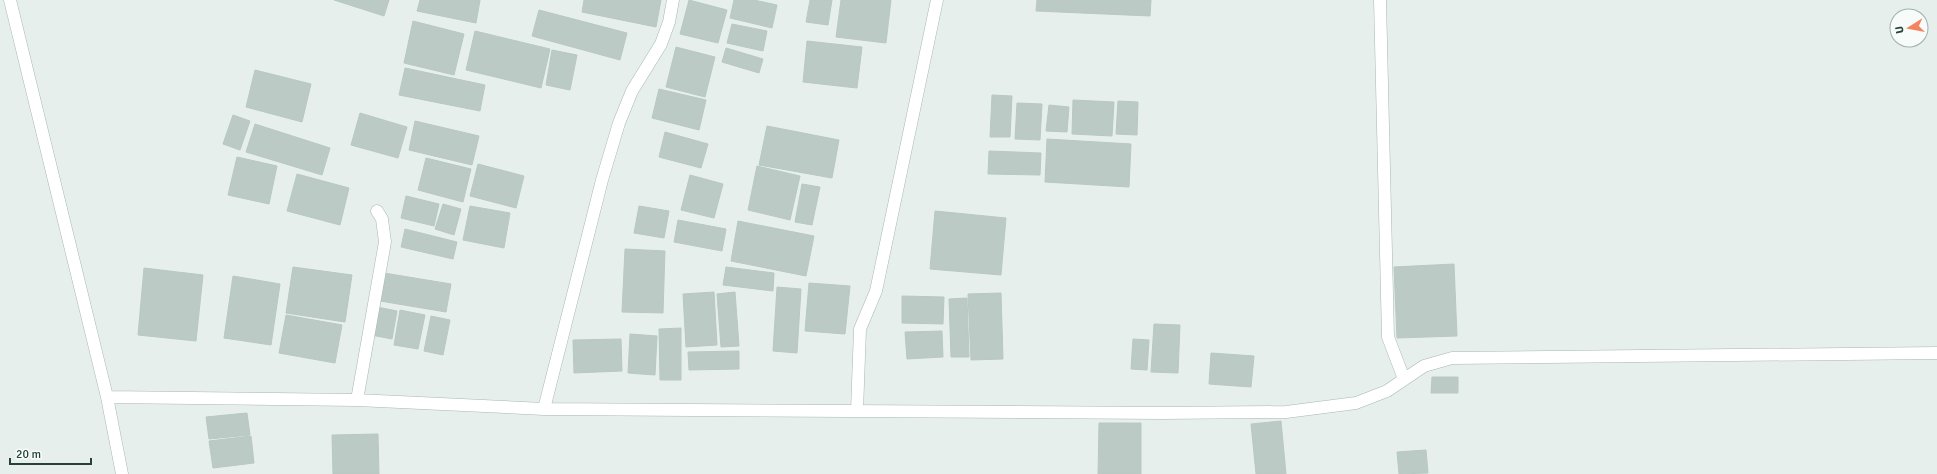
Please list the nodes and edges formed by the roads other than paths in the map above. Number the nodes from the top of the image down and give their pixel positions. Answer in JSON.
{"nodes":[{"id":1,"x":10,"y":0,"type":"edge"},
{"id":2,"x":673,"y":0,"type":"edge"},
{"id":3,"x":937,"y":0,"type":"edge"},
{"id":4,"x":1380,"y":0,"type":"edge"},
{"id":5,"x":377,"y":211,"type":"dead end"},
{"id":6,"x":1937,"y":353,"type":"edge"},
{"id":7,"x":1404,"y":379,"type":"junction"},
{"id":8,"x":107,"y":396,"type":"junction"},
{"id":9,"x":357,"y":400,"type":"junction"},
{"id":10,"x":544,"y":409,"type":"junction"},
{"id":11,"x":857,"y":411,"type":"junction"},
{"id":12,"x":122,"y":474,"type":"edge"}],
"edges":[{"from":1,"to":8,"type":"street"},
{"from":2,"to":10,"type":"street"},
{"from":3,"to":11,"type":"street"},
{"from":4,"to":7,"type":"street"},
{"from":5,"to":9,"type":"street"},
{"from":6,"to":7,"type":"street"},
{"from":7,"to":11,"type":"street"},
{"from":8,"to":9,"type":"street"},
{"from":8,"to":12,"type":"street"},
{"from":9,"to":10,"type":"street"},
{"from":10,"to":11,"type":"street"}]}
